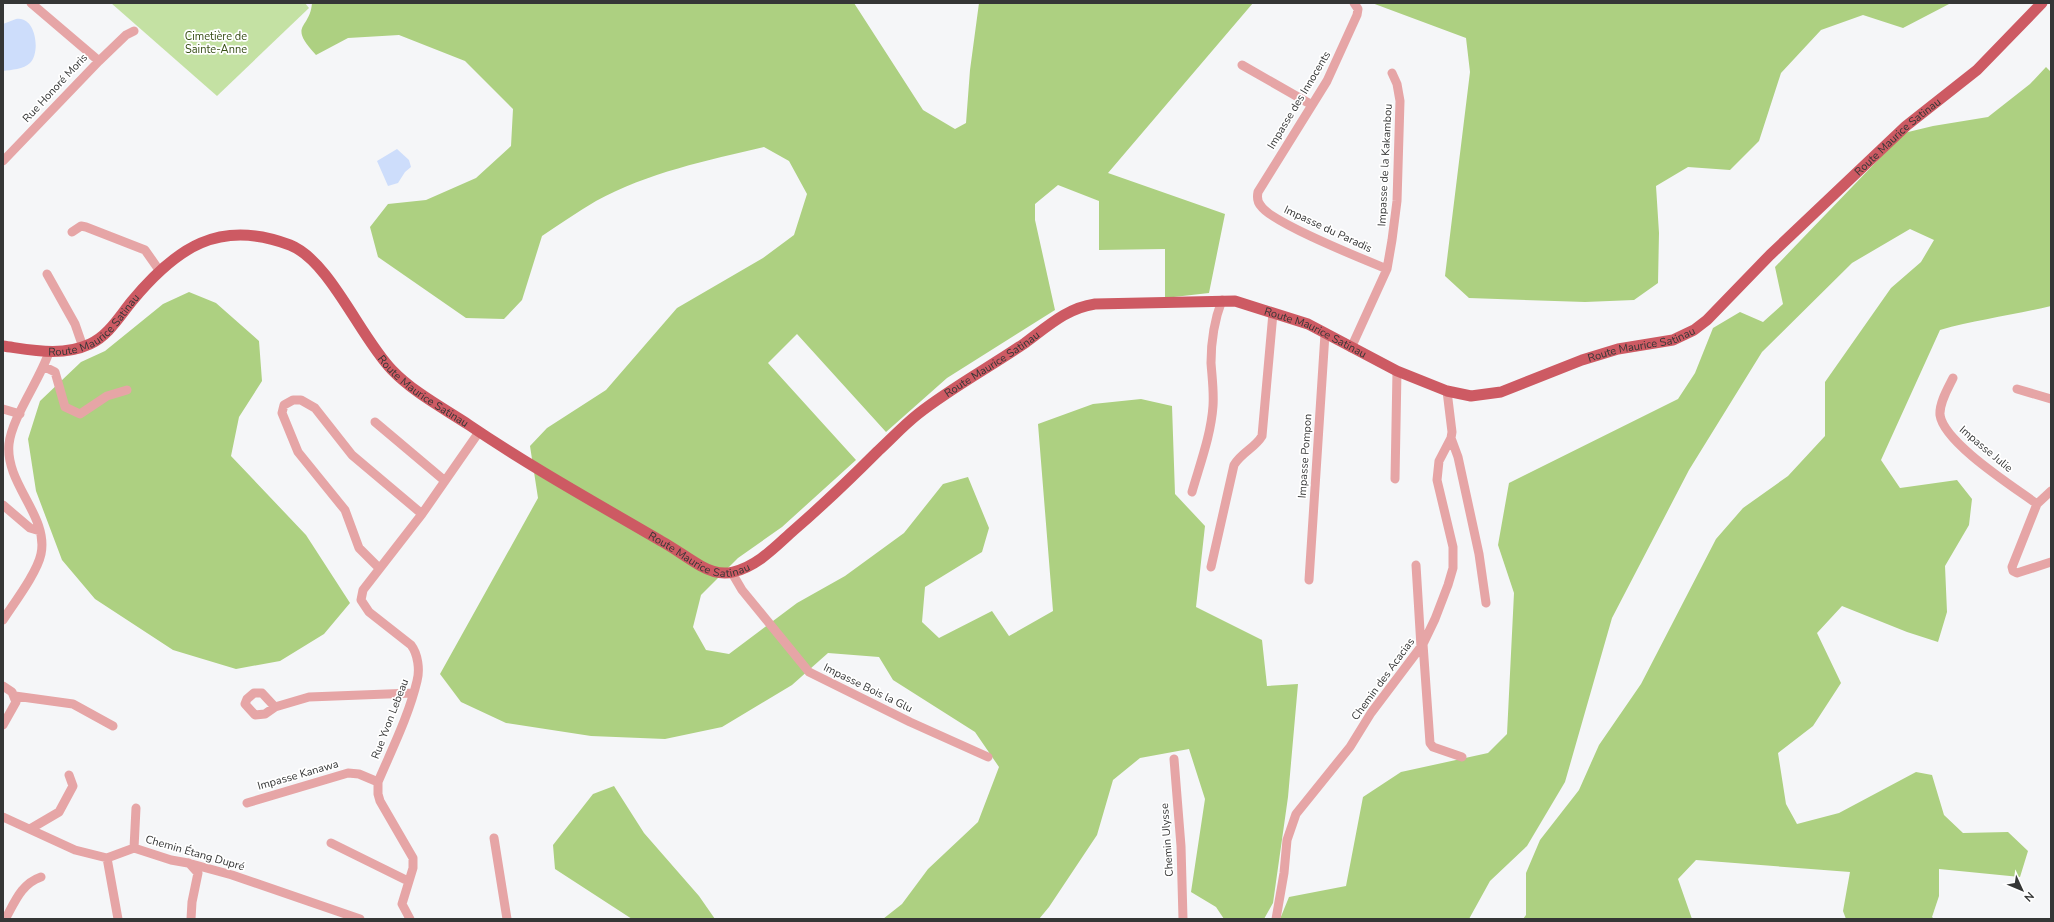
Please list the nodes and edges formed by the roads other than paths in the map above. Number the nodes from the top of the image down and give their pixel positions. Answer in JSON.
{"nodes":[{"id":1,"x":30,"y":3,"type":"edge"},
{"id":2,"x":1354,"y":3,"type":"edge"},
{"id":3,"x":2042,"y":3,"type":"edge"},
{"id":4,"x":134,"y":31,"type":"dead end"},
{"id":5,"x":99,"y":61,"type":"junction"},
{"id":6,"x":1242,"y":65,"type":"dead end"},
{"id":7,"x":1392,"y":73,"type":"dead end"},
{"id":8,"x":1312,"y":105,"type":"junction"},
{"id":9,"x":3,"y":161,"type":"edge"},
{"id":10,"x":1261,"y":207,"type":"joint"},
{"id":11,"x":72,"y":232,"type":"dead end"},
{"id":12,"x":1387,"y":269,"type":"junction"},
{"id":13,"x":159,"y":270,"type":"junction"},
{"id":14,"x":47,"y":274,"type":"dead end"},
{"id":15,"x":1222,"y":300,"type":"junction"},
{"id":16,"x":1273,"y":313,"type":"junction"},
{"id":17,"x":1325,"y":334,"type":"junction"},
{"id":18,"x":3,"y":346,"type":"edge"},
{"id":19,"x":82,"y":347,"type":"junction"},
{"id":20,"x":1351,"y":348,"type":"junction"},
{"id":21,"x":49,"y":352,"type":"junction"},
{"id":22,"x":44,"y":367,"type":"junction"},
{"id":23,"x":1397,"y":371,"type":"junction"},
{"id":24,"x":1953,"y":378,"type":"dead end"},
{"id":25,"x":2017,"y":389,"type":"dead end"},
{"id":26,"x":127,"y":390,"type":"dead end"},
{"id":27,"x":1447,"y":391,"type":"junction"},
{"id":28,"x":2051,"y":399,"type":"edge"},
{"id":29,"x":3,"y":409,"type":"edge"},
{"id":30,"x":20,"y":414,"type":"junction"},
{"id":31,"x":375,"y":422,"type":"dead end"},
{"id":32,"x":479,"y":432,"type":"junction"},
{"id":33,"x":1451,"y":438,"type":"junction"},
{"id":34,"x":1395,"y":479,"type":"dead end"},
{"id":35,"x":445,"y":481,"type":"junction"},
{"id":36,"x":2051,"y":491,"type":"edge"},
{"id":37,"x":1192,"y":492,"type":"dead end"},
{"id":38,"x":2037,"y":504,"type":"junction"},
{"id":39,"x":3,"y":505,"type":"edge"},
{"id":40,"x":422,"y":514,"type":"junction"},
{"id":41,"x":40,"y":531,"type":"junction"},
{"id":42,"x":2051,"y":562,"type":"edge"},
{"id":43,"x":1416,"y":565,"type":"dead end"},
{"id":44,"x":1211,"y":567,"type":"dead end"},
{"id":45,"x":379,"y":568,"type":"junction"},
{"id":46,"x":732,"y":572,"type":"junction"},
{"id":47,"x":1309,"y":580,"type":"dead end"},
{"id":48,"x":1486,"y":603,"type":"dead end"},
{"id":49,"x":3,"y":620,"type":"edge"},
{"id":50,"x":1422,"y":646,"type":"junction"},
{"id":51,"x":3,"y":686,"type":"edge"},
{"id":52,"x":413,"y":693,"type":"junction"},
{"id":53,"x":15,"y":696,"type":"junction"},
{"id":54,"x":275,"y":707,"type":"dead end"},
{"id":55,"x":3,"y":725,"type":"edge"},
{"id":56,"x":113,"y":726,"type":"dead end"},
{"id":57,"x":988,"y":757,"type":"dead end"},
{"id":58,"x":1462,"y":757,"type":"dead end"},
{"id":59,"x":1174,"y":759,"type":"dead end"},
{"id":60,"x":69,"y":775,"type":"dead end"},
{"id":61,"x":378,"y":782,"type":"junction"},
{"id":62,"x":247,"y":802,"type":"dead end"},
{"id":63,"x":136,"y":808,"type":"dead end"},
{"id":64,"x":3,"y":817,"type":"edge"},
{"id":65,"x":30,"y":829,"type":"junction"},
{"id":66,"x":494,"y":838,"type":"dead end"},
{"id":67,"x":331,"y":842,"type":"dead end"},
{"id":68,"x":134,"y":848,"type":"junction"},
{"id":69,"x":107,"y":858,"type":"junction"},
{"id":70,"x":188,"y":863,"type":"junction"},
{"id":71,"x":41,"y":877,"type":"dead end"},
{"id":72,"x":408,"y":881,"type":"junction"},
{"id":73,"x":7,"y":915,"type":"edge"},
{"id":74,"x":118,"y":919,"type":"edge"},
{"id":75,"x":191,"y":919,"type":"edge"},
{"id":76,"x":358,"y":919,"type":"edge"},
{"id":77,"x":410,"y":919,"type":"edge"},
{"id":78,"x":507,"y":919,"type":"edge"},
{"id":79,"x":1183,"y":919,"type":"edge"},
{"id":80,"x":1276,"y":919,"type":"edge"}],
"edges":[{"from":1,"to":5,"type":"street","name":"Rue Honoré Moris"},
{"from":2,"to":8,"type":"street","name":"Impasse des Innocents"},
{"from":3,"to":27,"type":"main road","name":"Route Maurice Satinau"},
{"from":4,"to":5,"type":"street"},
{"from":5,"to":9,"type":"street","name":"Rue Honoré Moris"},
{"from":6,"to":8,"type":"street"},
{"from":7,"to":12,"type":"street","name":"Impasse de la Kakambou"},
{"from":8,"to":10,"type":"street","name":"Impasse des Innocents"},
{"from":10,"to":12,"type":"street","name":"Impasse du Paradis"},
{"from":11,"to":13,"type":"street"},
{"from":12,"to":20,"type":"street","name":"Impasse de la Kakambou"},
{"from":13,"to":19,"type":"main road","name":"Route Maurice Satinau"},
{"from":13,"to":32,"type":"main road","name":"Route Maurice Satinau"},
{"from":14,"to":19,"type":"street"},
{"from":15,"to":16,"type":"main road","name":"Route Maurice Satinau"},
{"from":15,"to":37,"type":"street"},
{"from":15,"to":46,"type":"main road","name":"Route Maurice Satinau"},
{"from":16,"to":17,"type":"main road","name":"Route Maurice Satinau"},
{"from":16,"to":44,"type":"street"},
{"from":17,"to":20,"type":"main road","name":"Route Maurice Satinau"},
{"from":17,"to":47,"type":"street","name":"Impasse Pompon"},
{"from":18,"to":21,"type":"main road","name":"Route Maurice Satinau"},
{"from":19,"to":21,"type":"main road","name":"Route Maurice Satinau"},
{"from":20,"to":23,"type":"main road","name":"Route Maurice Satinau"},
{"from":21,"to":22,"type":"street"},
{"from":22,"to":26,"type":"street"},
{"from":22,"to":30,"type":"street"},
{"from":23,"to":27,"type":"main road","name":"Route Maurice Satinau"},
{"from":23,"to":34,"type":"street"},
{"from":24,"to":38,"type":"street","name":"Impasse Julie"},
{"from":25,"to":28,"type":"street"},
{"from":27,"to":33,"type":"street","name":"Chemin des Acacias"},
{"from":29,"to":30,"type":"street"},
{"from":30,"to":41,"type":"street"},
{"from":31,"to":35,"type":"street"},
{"from":32,"to":35,"type":"street","name":"Rue Yvon Lebeau"},
{"from":32,"to":46,"type":"main road","name":"Route Maurice Satinau"},
{"from":33,"to":48,"type":"street"},
{"from":33,"to":50,"type":"street","name":"Chemin des Acacias"},
{"from":35,"to":40,"type":"street","name":"Rue Yvon Lebeau"},
{"from":36,"to":38,"type":"street"},
{"from":38,"to":42,"type":"street"},
{"from":39,"to":41,"type":"street"},
{"from":40,"to":45,"type":"street","name":"Rue Yvon Lebeau"},
{"from":40,"to":45,"type":"street"},
{"from":41,"to":49,"type":"street"},
{"from":43,"to":50,"type":"street"},
{"from":45,"to":52,"type":"street","name":"Rue Yvon Lebeau"},
{"from":46,"to":57,"type":"street","name":"Impasse Bois la Glu"},
{"from":50,"to":58,"type":"street"},
{"from":50,"to":80,"type":"street","name":"Chemin des Acacias"},
{"from":51,"to":53,"type":"street"},
{"from":52,"to":54,"type":"street"},
{"from":52,"to":61,"type":"street","name":"Rue Yvon Lebeau"},
{"from":53,"to":55,"type":"street"},
{"from":53,"to":56,"type":"street"},
{"from":59,"to":79,"type":"street","name":"Chemin Ulysse"},
{"from":60,"to":65,"type":"street"},
{"from":61,"to":62,"type":"street","name":"Impasse Kanawa"},
{"from":61,"to":72,"type":"street","name":"Rue Yvon Lebeau"},
{"from":63,"to":68,"type":"street"},
{"from":64,"to":65,"type":"street"},
{"from":65,"to":69,"type":"street"},
{"from":66,"to":78,"type":"street"},
{"from":67,"to":72,"type":"street"},
{"from":68,"to":69,"type":"street","name":"Chemin Étang Dupré"},
{"from":68,"to":70,"type":"street","name":"Chemin Étang Dupré"},
{"from":69,"to":74,"type":"street"},
{"from":70,"to":75,"type":"street"},
{"from":70,"to":76,"type":"street","name":"Chemin Étang Dupré"},
{"from":71,"to":73,"type":"street"},
{"from":72,"to":77,"type":"street","name":"Rue Yvon Lebeau"}]}
